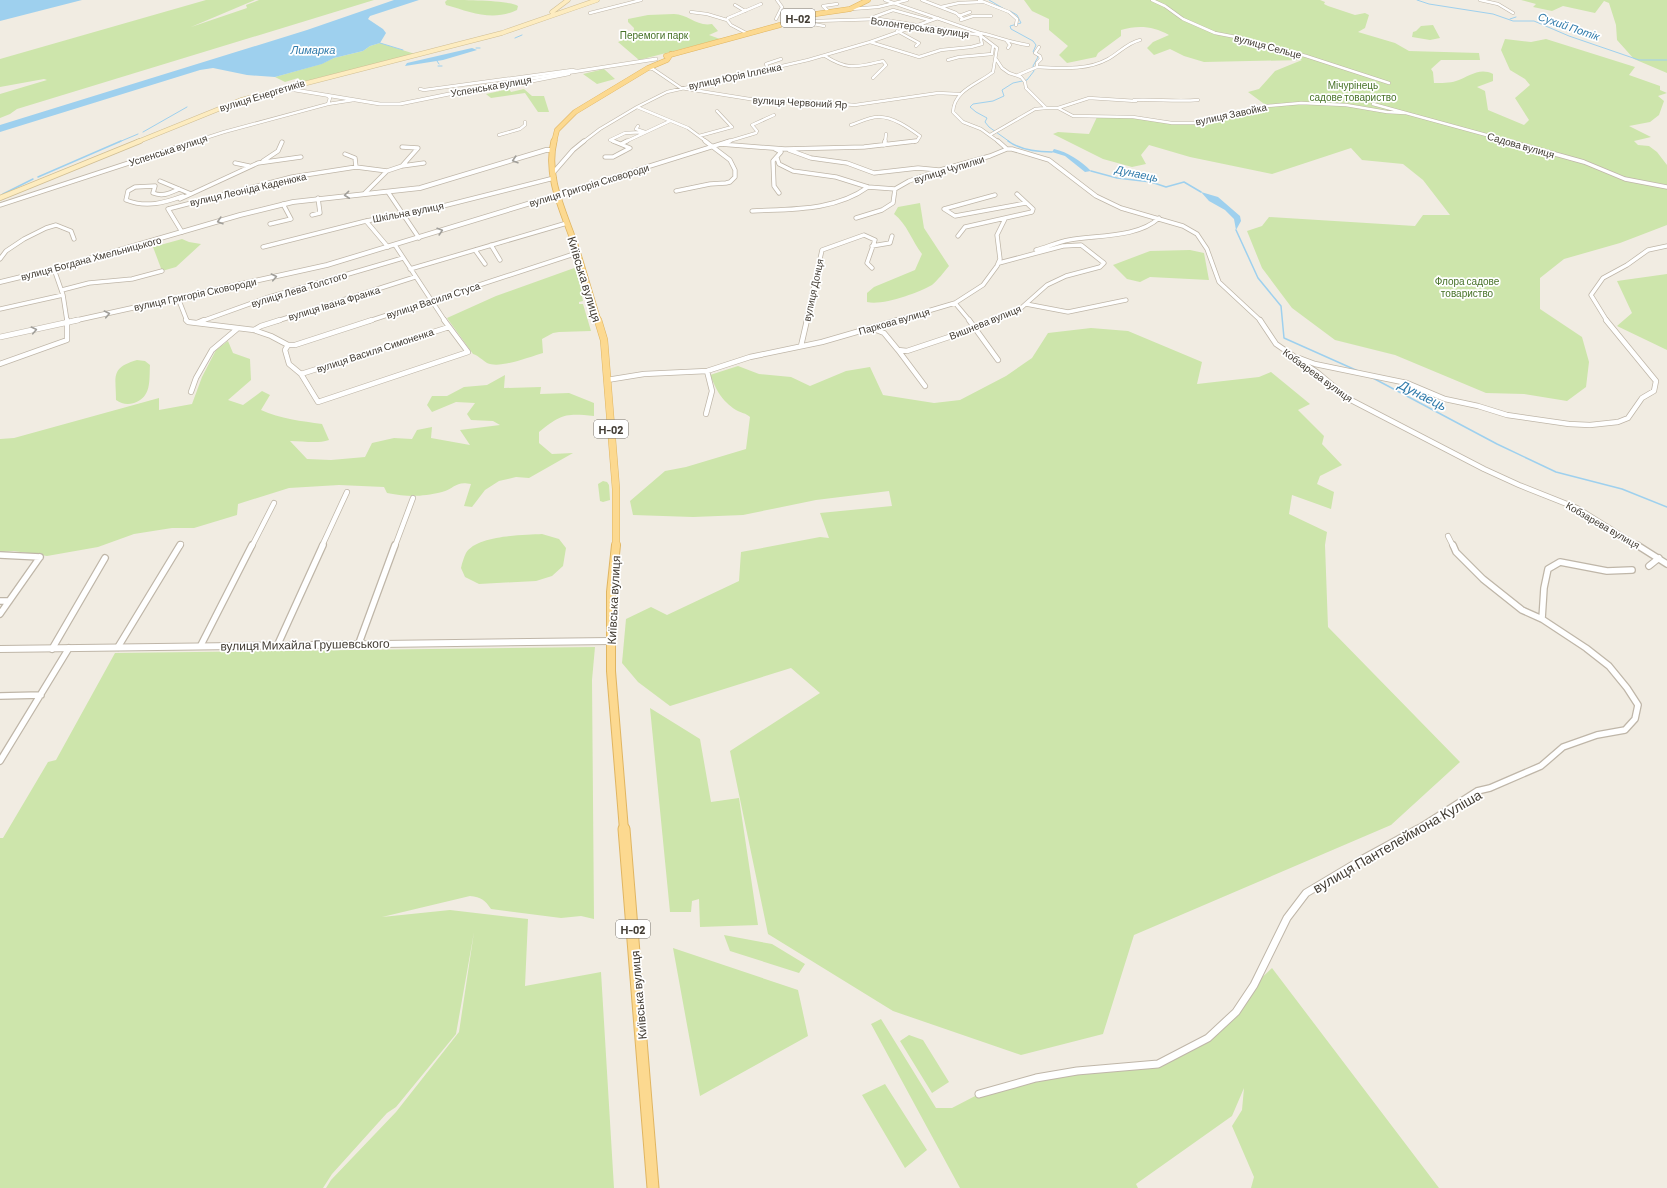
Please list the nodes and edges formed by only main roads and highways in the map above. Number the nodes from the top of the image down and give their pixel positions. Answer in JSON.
{"nodes":[{"id":1,"x":568,"y":0,"type":"edge"},
{"id":2,"x":597,"y":0,"type":"edge"},
{"id":3,"x":868,"y":0,"type":"edge"},
{"id":4,"x":534,"y":22,"type":"junction"},
{"id":5,"x":671,"y":54,"type":"junction"},
{"id":6,"x":648,"y":68,"type":"junction"},
{"id":7,"x":0,"y":198,"type":"edge"},
{"id":8,"x":653,"y":1188,"type":"edge"}],
"edges":[{"from":1,"to":4,"type":"main road","name":"вулиця Енергетиків"},
{"from":2,"to":4,"type":"main road","name":"вулиця Енергетиків"},
{"from":3,"to":5,"type":"main road","number":"Н-02"},
{"from":4,"to":7,"type":"main road","name":"вулиця Енергетиків"},
{"from":5,"to":6,"type":"main road","name":"Київська вулиця","number":"Н-02"},
{"from":5,"to":6,"type":"main road","name":"Київська вулиця","number":"Н-02"},
{"from":6,"to":8,"type":"main road","name":"Київська вулиця","number":"Н-02"}]}
